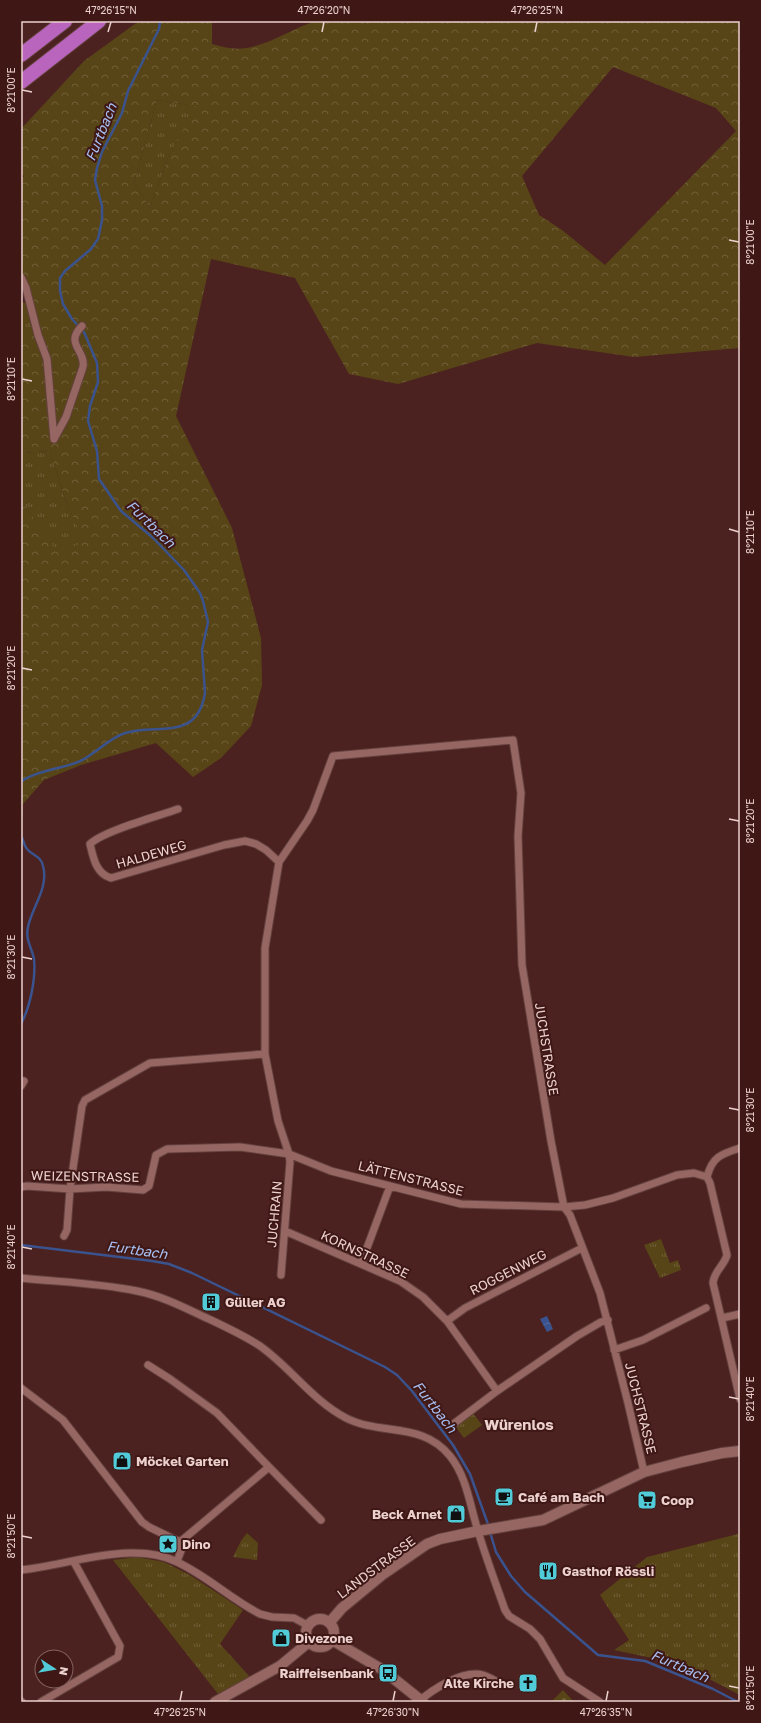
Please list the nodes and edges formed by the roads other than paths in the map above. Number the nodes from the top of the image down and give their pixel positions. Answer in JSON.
{"nodes":[{"id":1,"x":65,"y":21,"type":"edge"},
{"id":2,"x":99,"y":21,"type":"edge"},
{"id":3,"x":21,"y":55,"type":"edge"},
{"id":4,"x":21,"y":82,"type":"edge"},
{"id":5,"x":21,"y":277,"type":"edge"},
{"id":6,"x":79,"y":328,"type":"dead end"},
{"id":7,"x":178,"y":809,"type":"dead end"},
{"id":8,"x":279,"y":862,"type":"junction"},
{"id":9,"x":265,"y":1054,"type":"junction"},
{"id":10,"x":740,"y":1148,"type":"edge"},
{"id":11,"x":289,"y":1154,"type":"junction"},
{"id":12,"x":707,"y":1177,"type":"junction"},
{"id":13,"x":390,"y":1186,"type":"junction"},
{"id":14,"x":21,"y":1187,"type":"edge"},
{"id":15,"x":70,"y":1189,"type":"junction"},
{"id":16,"x":564,"y":1207,"type":"junction"},
{"id":17,"x":285,"y":1231,"type":"junction"},
{"id":18,"x":64,"y":1236,"type":"dead end"},
{"id":19,"x":582,"y":1248,"type":"junction"},
{"id":20,"x":361,"y":1264,"type":"junction"},
{"id":21,"x":281,"y":1275,"type":"dead end"},
{"id":22,"x":21,"y":1278,"type":"edge"},
{"id":23,"x":706,"y":1308,"type":"dead end"},
{"id":24,"x":740,"y":1314,"type":"edge"},
{"id":25,"x":722,"y":1318,"type":"junction"},
{"id":26,"x":608,"y":1320,"type":"junction"},
{"id":27,"x":447,"y":1321,"type":"junction"},
{"id":28,"x":614,"y":1350,"type":"junction"},
{"id":29,"x":148,"y":1365,"type":"dead end"},
{"id":30,"x":21,"y":1388,"type":"edge"},
{"id":31,"x":497,"y":1391,"type":"junction"},
{"id":32,"x":740,"y":1399,"type":"edge"},
{"id":33,"x":452,"y":1425,"type":"dead end"},
{"id":34,"x":740,"y":1451,"type":"edge"},
{"id":35,"x":269,"y":1467,"type":"junction"},
{"id":36,"x":644,"y":1472,"type":"junction"},
{"id":37,"x":321,"y":1520,"type":"dead end"},
{"id":38,"x":481,"y":1530,"type":"junction"},
{"id":39,"x":180,"y":1542,"type":"junction"},
{"id":40,"x":74,"y":1562,"type":"junction"},
{"id":41,"x":177,"y":1562,"type":"junction"},
{"id":42,"x":21,"y":1570,"type":"edge"},
{"id":43,"x":330,"y":1622,"type":"junction"},
{"id":44,"x":307,"y":1625,"type":"junction"},
{"id":45,"x":332,"y":1640,"type":"junction"},
{"id":46,"x":309,"y":1642,"type":"junction"},
{"id":47,"x":502,"y":1685,"type":"dead end"},
{"id":48,"x":420,"y":1701,"type":"edge"},
{"id":49,"x":41,"y":1702,"type":"edge"},
{"id":50,"x":215,"y":1702,"type":"edge"},
{"id":51,"x":600,"y":1702,"type":"edge"}],
"edges":[{"from":1,"to":3,"type":"highway"},
{"from":2,"to":4,"type":"highway"},
{"from":5,"to":6,"type":"street"},
{"from":7,"to":8,"type":"street","name":"HALDEWEG"},
{"from":8,"to":9,"type":"street"},
{"from":8,"to":16,"type":"street","name":"JUCHSTRASSE"},
{"from":9,"to":11,"type":"street"},
{"from":9,"to":15,"type":"street"},
{"from":10,"to":12,"type":"street"},
{"from":11,"to":13,"type":"street","name":"LÄTTENSTRASSE"},
{"from":11,"to":15,"type":"street","name":"WEIZENSTRASSE"},
{"from":11,"to":17,"type":"street","name":"JUCHRAIN"},
{"from":12,"to":16,"type":"street","name":"LÄTTENSTRASSE"},
{"from":12,"to":25,"type":"street"},
{"from":13,"to":16,"type":"street","name":"LÄTTENSTRASSE"},
{"from":13,"to":20,"type":"street"},
{"from":14,"to":15,"type":"street","name":"WEIZENSTRASSE"},
{"from":15,"to":18,"type":"street"},
{"from":16,"to":19,"type":"street","name":"JUCHSTRASSE"},
{"from":17,"to":20,"type":"street","name":"KORNSTRASSE"},
{"from":17,"to":21,"type":"street","name":"JUCHRAIN"},
{"from":19,"to":26,"type":"street","name":"JUCHSTRASSE"},
{"from":19,"to":27,"type":"street","name":"ROGGENWEG"},
{"from":20,"to":27,"type":"street","name":"KORNSTRASSE"},
{"from":22,"to":38,"type":"street"},
{"from":23,"to":28,"type":"street","name":"JUCHSTRASSE"},
{"from":24,"to":25,"type":"street"},
{"from":25,"to":32,"type":"street"},
{"from":26,"to":28,"type":"street","name":"JUCHSTRASSE"},
{"from":26,"to":31,"type":"street"},
{"from":27,"to":31,"type":"street","name":"KORNSTRASSE"},
{"from":28,"to":36,"type":"street","name":"JUCHSTRASSE"},
{"from":29,"to":35,"type":"street"},
{"from":30,"to":39,"type":"street"},
{"from":31,"to":33,"type":"street"},
{"from":34,"to":36,"type":"main road","name":"LANDSTRASSE"},
{"from":35,"to":37,"type":"street"},
{"from":35,"to":39,"type":"street"},
{"from":36,"to":38,"type":"main road","name":"LANDSTRASSE"},
{"from":38,"to":43,"type":"main road","name":"LANDSTRASSE"},
{"from":38,"to":51,"type":"street"},
{"from":39,"to":41,"type":"street"},
{"from":40,"to":41,"type":"street"},
{"from":40,"to":42,"type":"street"},
{"from":40,"to":49,"type":"street"},
{"from":41,"to":44,"type":"street"},
{"from":43,"to":44,"type":"main road"},
{"from":43,"to":45,"type":"main road"},
{"from":44,"to":46,"type":"main road"},
{"from":45,"to":46,"type":"main road"},
{"from":45,"to":48,"type":"main road"},
{"from":46,"to":50,"type":"main road"},
{"from":47,"to":48,"type":"street"}]}
